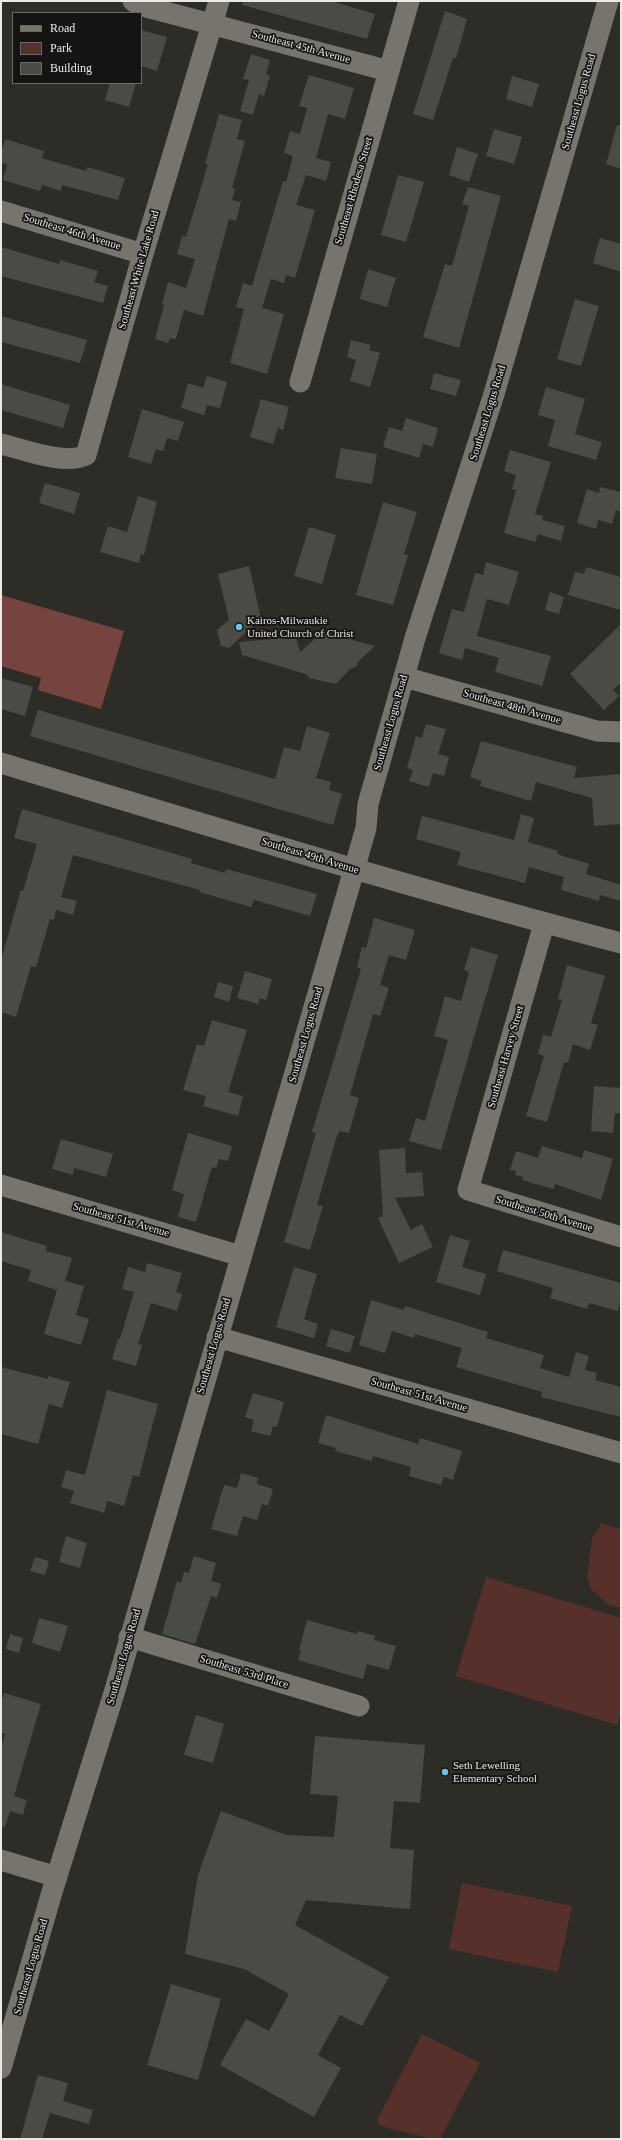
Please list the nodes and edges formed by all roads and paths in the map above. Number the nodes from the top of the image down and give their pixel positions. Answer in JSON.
{"nodes":[{"id":1,"x":133,"y":1,"type":"edge"},
{"id":2,"x":219,"y":1,"type":"edge"},
{"id":3,"x":409,"y":1,"type":"edge"},
{"id":4,"x":608,"y":1,"type":"edge"},
{"id":5,"x":213,"y":24,"type":"junction"},
{"id":6,"x":389,"y":71,"type":"junction"},
{"id":7,"x":1,"y":211,"type":"edge"},
{"id":8,"x":143,"y":254,"type":"junction"},
{"id":9,"x":300,"y":382,"type":"dead end"},
{"id":10,"x":1,"y":444,"type":"edge"},
{"id":11,"x":404,"y":677,"type":"junction"},
{"id":12,"x":621,"y":732,"type":"edge"},
{"id":13,"x":1,"y":763,"type":"edge"},
{"id":14,"x":354,"y":870,"type":"junction"},
{"id":15,"x":544,"y":924,"type":"junction"},
{"id":16,"x":621,"y":943,"type":"edge"},
{"id":17,"x":1,"y":1185,"type":"edge"},
{"id":18,"x":468,"y":1190,"type":"joint"},
{"id":19,"x":621,"y":1237,"type":"edge"},
{"id":20,"x":241,"y":1256,"type":"junction"},
{"id":21,"x":217,"y":1337,"type":"junction"},
{"id":22,"x":621,"y":1453,"type":"edge"},
{"id":23,"x":129,"y":1637,"type":"junction"},
{"id":24,"x":359,"y":1706,"type":"dead end"},
{"id":25,"x":1,"y":1860,"type":"edge"},
{"id":26,"x":57,"y":1877,"type":"junction"},
{"id":27,"x":1,"y":2068,"type":"edge"}],
"edges":[{"from":1,"to":5,"type":"street","name":"Southeast 45th Avenue"},
{"from":2,"to":5,"type":"street","name":"Southeast White Lake Road"},
{"from":3,"to":6,"type":"street","name":"Southeast Rhodesa Street"},
{"from":4,"to":11,"type":"street","name":"Southeast Logus Road"},
{"from":5,"to":6,"type":"street","name":"Southeast 45th Avenue"},
{"from":5,"to":8,"type":"street","name":"Southeast White Lake Road"},
{"from":6,"to":9,"type":"street","name":"Southeast Rhodesa Street"},
{"from":7,"to":8,"type":"street","name":"Southeast 46th Avenue"},
{"from":8,"to":10,"type":"street","name":"Southeast White Lake Road"},
{"from":11,"to":12,"type":"street","name":"Southeast 48th Avenue"},
{"from":11,"to":14,"type":"street","name":"Southeast Logus Road"},
{"from":13,"to":14,"type":"street","name":"Southeast 49th Avenue"},
{"from":14,"to":15,"type":"street","name":"Southeast 49th Avenue"},
{"from":14,"to":20,"type":"street","name":"Southeast Logus Road"},
{"from":15,"to":16,"type":"street","name":"Southeast 49th Avenue"},
{"from":15,"to":18,"type":"street","name":"Southeast Harvey Street"},
{"from":17,"to":20,"type":"street","name":"Southeast 51st Avenue"},
{"from":18,"to":19,"type":"street","name":"Southeast 50th Avenue"},
{"from":20,"to":21,"type":"street","name":"Southeast Logus Road"},
{"from":21,"to":22,"type":"street","name":"Southeast 51st Avenue"},
{"from":21,"to":23,"type":"street","name":"Southeast Logus Road"},
{"from":23,"to":24,"type":"street","name":"Southeast 53rd Place"},
{"from":23,"to":26,"type":"street","name":"Southeast Logus Road"},
{"from":25,"to":26,"type":"street"},
{"from":26,"to":27,"type":"street","name":"Southeast Logus Road"}]}
